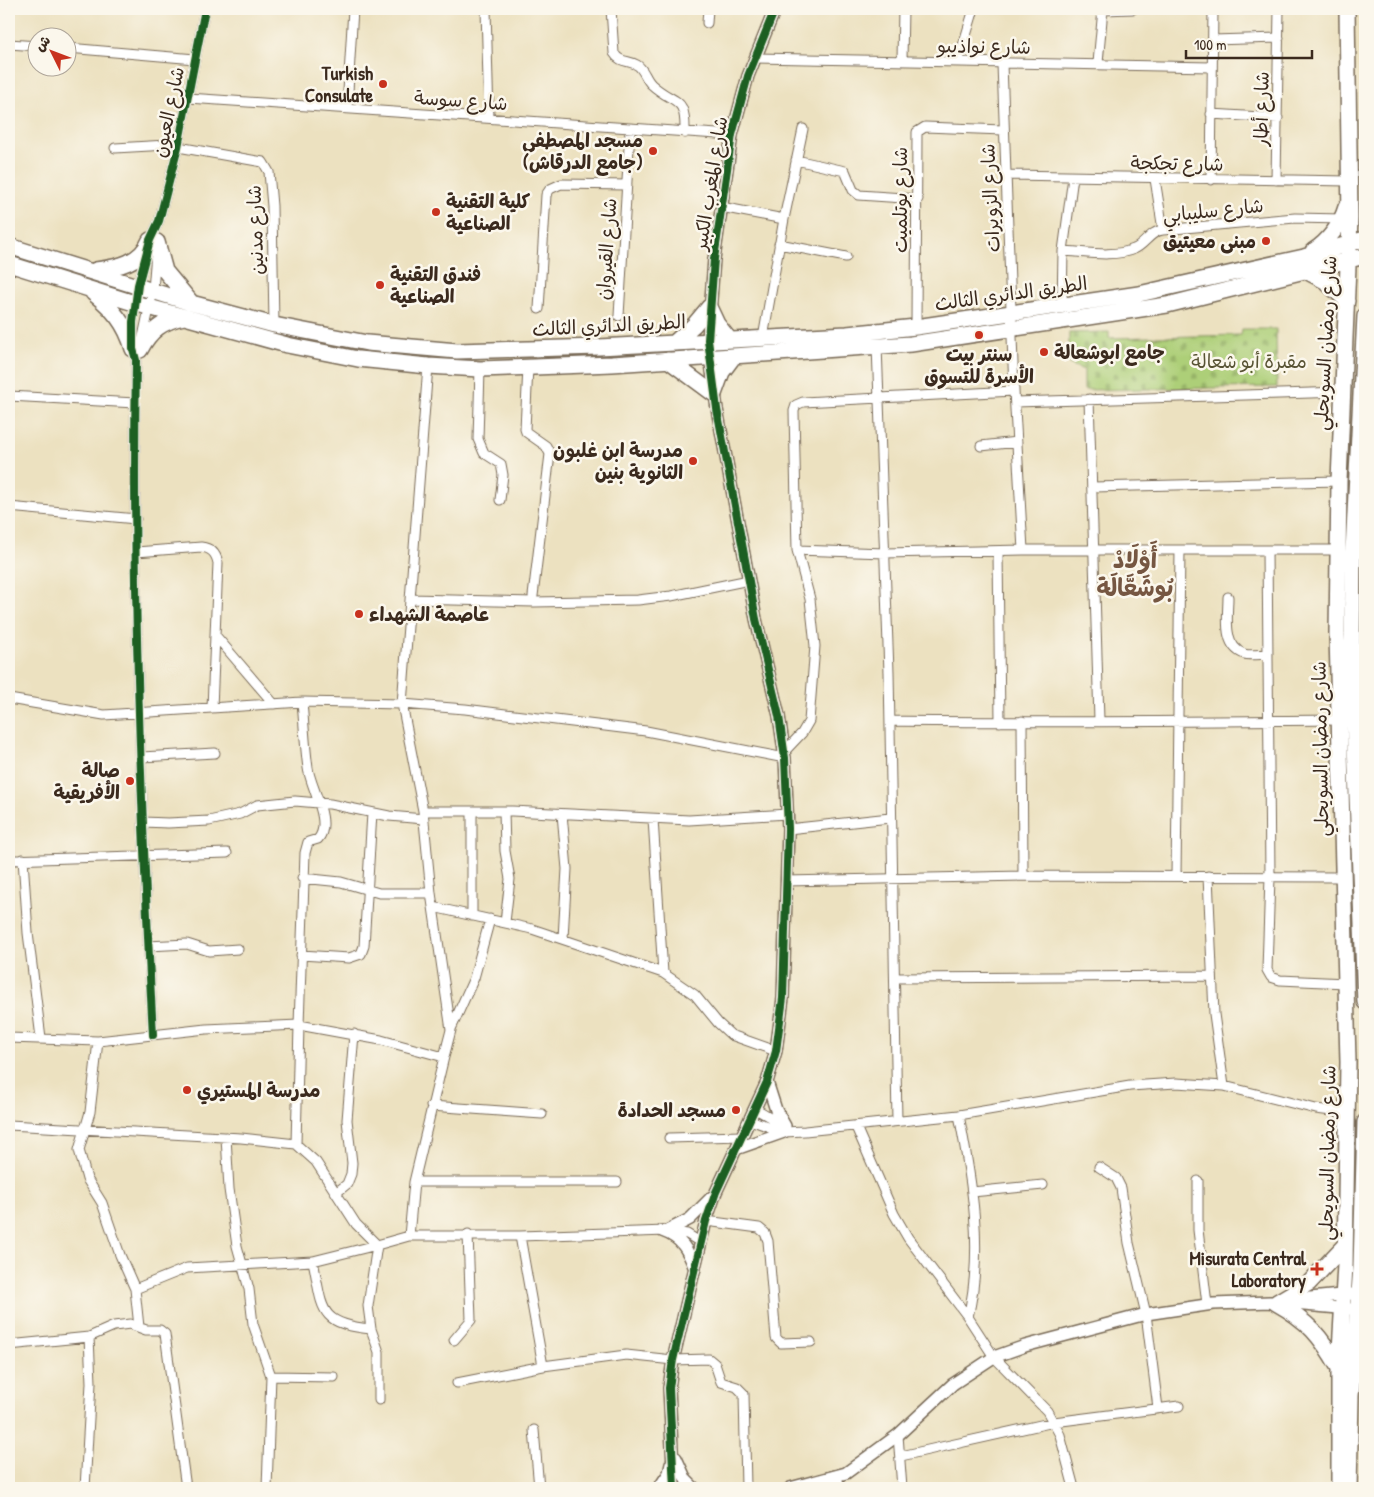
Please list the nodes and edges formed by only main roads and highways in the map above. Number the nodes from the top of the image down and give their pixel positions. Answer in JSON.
{"nodes":[{"id":1,"x":1348,"y":9,"type":"edge"},
{"id":2,"x":1349,"y":198,"type":"junction"},
{"id":3,"x":1365,"y":239,"type":"edge"},
{"id":4,"x":1349,"y":244,"type":"junction"},
{"id":5,"x":9,"y":246,"type":"edge"},
{"id":6,"x":1365,"y":256,"type":"edge"},
{"id":7,"x":1348,"y":260,"type":"junction"},
{"id":8,"x":9,"y":264,"type":"edge"},
{"id":9,"x":1305,"y":264,"type":"junction"},
{"id":10,"x":91,"y":271,"type":"junction"},
{"id":11,"x":85,"y":289,"type":"junction"},
{"id":12,"x":1347,"y":301,"type":"junction"},
{"id":13,"x":191,"y":303,"type":"junction"},
{"id":14,"x":1365,"y":316,"type":"edge"},
{"id":15,"x":184,"y":317,"type":"junction"},
{"id":16,"x":1012,"y":322,"type":"junction"},
{"id":17,"x":1365,"y":335,"type":"edge"},
{"id":18,"x":729,"y":339,"type":"junction"},
{"id":19,"x":675,"y":342,"type":"junction"},
{"id":20,"x":734,"y":356,"type":"junction"},
{"id":21,"x":668,"y":360,"type":"junction"},
{"id":22,"x":1361,"y":457,"type":"edge"},
{"id":23,"x":1363,"y":847,"type":"edge"},
{"id":24,"x":1365,"y":1002,"type":"edge"},
{"id":25,"x":1365,"y":1122,"type":"edge"},
{"id":26,"x":1345,"y":1246,"type":"junction"},
{"id":27,"x":1364,"y":1253,"type":"edge"},
{"id":28,"x":1362,"y":1293,"type":"edge"},
{"id":29,"x":1361,"y":1310,"type":"edge"},
{"id":30,"x":1365,"y":1342,"type":"edge"},
{"id":31,"x":1346,"y":1370,"type":"junction"},
{"id":32,"x":1339,"y":1488,"type":"edge"},
{"id":33,"x":1349,"y":1488,"type":"edge"}],
"edges":[{"from":1,"to":2,"type":"main road","name":"شارع رمضان السويحلي"},
{"from":2,"to":4,"type":"main road","name":"شارع رمضان السويحلي"},
{"from":2,"to":9,"type":"main road"},
{"from":3,"to":4,"type":"main road","name":"الطريق الدائري الثالث"},
{"from":4,"to":7,"type":"main road","name":"شارع رمضان السويحلي"},
{"from":4,"to":9,"type":"main road","name":"الطريق الدائري الثالث"},
{"from":5,"to":10,"type":"main road","name":"الطريق الدائري الثالث"},
{"from":6,"to":7,"type":"main road","name":"الطريق الدائري الثالث"},
{"from":7,"to":9,"type":"main road","name":"الطريق الدائري الثالث"},
{"from":7,"to":12,"type":"main road","name":"شارع رمضان السويحلي"},
{"from":8,"to":11,"type":"main road","name":"الطريق الدائري الثالث"},
{"from":9,"to":12,"type":"main road"},
{"from":9,"to":16,"type":"main road","name":"الطريق الدائري الثالث"},
{"from":9,"to":16,"type":"main road","name":"الطريق الدائري الثالث"},
{"from":10,"to":13,"type":"main road","name":"الطريق الدائري الثالث"},
{"from":10,"to":13,"type":"main road"},
{"from":11,"to":15,"type":"main road","name":"الطريق الدائري الثالث"},
{"from":11,"to":15,"type":"main road"},
{"from":12,"to":26,"type":"main road","name":"شارع رمضان السويحلي"},
{"from":13,"to":19,"type":"main road","name":"الطريق الدائري الثالث"},
{"from":14,"to":17,"type":"main road","name":"شارع رمضان السويحلي"},
{"from":15,"to":21,"type":"main road","name":"الطريق الدائري الثالث"},
{"from":16,"to":18,"type":"main road","name":"الطريق الدائري الثالث"},
{"from":16,"to":20,"type":"main road","name":"الطريق الدائري الثالث"},
{"from":17,"to":22,"type":"main road","name":"شارع رمضان السويحلي"},
{"from":18,"to":19,"type":"main road","name":"الطريق الدائري الثالث"},
{"from":18,"to":19,"type":"main road"},
{"from":20,"to":21,"type":"main road","name":"الطريق الدائري الثالث"},
{"from":20,"to":21,"type":"main road"},
{"from":22,"to":23,"type":"main road","name":"شارع رمضان السويحلي"},
{"from":23,"to":24,"type":"main road","name":"شارع رمضان السويحلي"},
{"from":25,"to":27,"type":"main road","name":"شارع رمضان السويحلي"},
{"from":26,"to":31,"type":"main road","name":"شارع رمضان السويحلي"},
{"from":26,"to":31,"type":"main road"},
{"from":27,"to":28,"type":"main road","name":"شارع رمضان السويحلي"},
{"from":28,"to":29,"type":"main road","name":"شارع رمضان السويحلي"},
{"from":29,"to":31,"type":"main road","name":"شارع رمضان السويحلي"},
{"from":30,"to":31,"type":"main road"},
{"from":31,"to":32,"type":"main road","name":"شارع رمضان السويحلي"},
{"from":31,"to":33,"type":"main road","name":"شارع رمضان السويحلي"}]}
